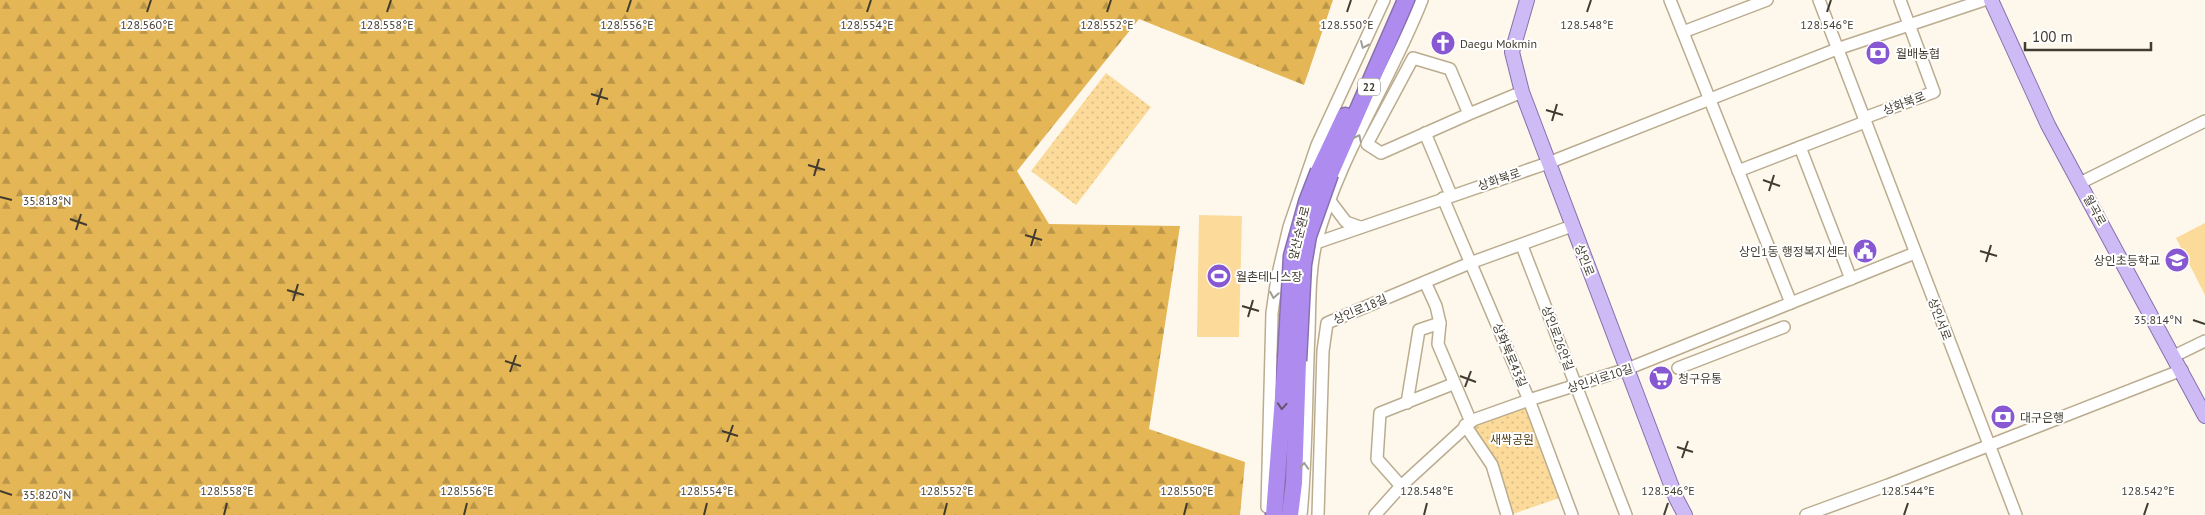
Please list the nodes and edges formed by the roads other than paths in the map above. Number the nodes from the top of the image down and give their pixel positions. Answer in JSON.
{"nodes":[{"id":1,"x":1384,"y":0,"type":"edge"},
{"id":2,"x":1396,"y":0,"type":"edge"},
{"id":3,"x":1406,"y":0,"type":"edge"},
{"id":4,"x":1422,"y":0,"type":"edge"},
{"id":5,"x":1527,"y":0,"type":"edge"},
{"id":6,"x":1670,"y":0,"type":"edge"},
{"id":7,"x":1767,"y":0,"type":"edge"},
{"id":8,"x":1819,"y":0,"type":"edge"},
{"id":9,"x":1900,"y":0,"type":"edge"},
{"id":10,"x":1984,"y":0,"type":"edge"},
{"id":11,"x":1991,"y":0,"type":"edge"},
{"id":12,"x":1743,"y":4,"type":"edge"},
{"id":13,"x":1908,"y":25,"type":"junction"},
{"id":14,"x":1683,"y":32,"type":"junction"},
{"id":15,"x":1837,"y":49,"type":"junction"},
{"id":16,"x":1522,"y":92,"type":"junction"},
{"id":17,"x":1710,"y":99,"type":"junction"},
{"id":18,"x":1469,"y":114,"type":"junction"},
{"id":19,"x":1865,"y":120,"type":"junction"},
{"id":20,"x":2205,"y":121,"type":"edge"},
{"id":21,"x":1425,"y":133,"type":"junction"},
{"id":22,"x":1800,"y":147,"type":"junction"},
{"id":23,"x":1548,"y":162,"type":"junction"},
{"id":24,"x":1738,"y":171,"type":"junction"},
{"id":25,"x":1319,"y":174,"type":"junction"},
{"id":26,"x":2080,"y":184,"type":"junction"},
{"id":27,"x":1447,"y":196,"type":"junction"},
{"id":28,"x":1331,"y":197,"type":"junction"},
{"id":29,"x":1572,"y":226,"type":"junction"},
{"id":30,"x":1360,"y":227,"type":"junction"},
{"id":31,"x":1316,"y":243,"type":"junction"},
{"id":32,"x":1522,"y":246,"type":"junction"},
{"id":33,"x":1284,"y":251,"type":"junction"},
{"id":34,"x":1916,"y":253,"type":"junction"},
{"id":35,"x":1470,"y":263,"type":"junction"},
{"id":36,"x":1851,"y":279,"type":"junction"},
{"id":37,"x":1425,"y":282,"type":"junction"},
{"id":38,"x":1791,"y":303,"type":"junction"},
{"id":39,"x":1440,"y":323,"type":"junction"},
{"id":40,"x":1784,"y":327,"type":"dead end"},
{"id":41,"x":2205,"y":341,"type":"edge"},
{"id":42,"x":2174,"y":356,"type":"junction"},
{"id":43,"x":1292,"y":359,"type":"junction"},
{"id":44,"x":1678,"y":368,"type":"dead end"},
{"id":45,"x":1628,"y":369,"type":"junction"},
{"id":46,"x":2182,"y":370,"type":"junction"},
{"id":47,"x":1454,"y":384,"type":"junction"},
{"id":48,"x":1577,"y":386,"type":"junction"},
{"id":49,"x":1529,"y":400,"type":"junction"},
{"id":50,"x":1406,"y":402,"type":"junction"},
{"id":51,"x":2205,"y":416,"type":"edge"},
{"id":52,"x":1468,"y":423,"type":"junction"},
{"id":53,"x":1988,"y":446,"type":"junction"},
{"id":54,"x":1401,"y":486,"type":"junction"},
{"id":55,"x":1503,"y":514,"type":"edge"},
{"id":56,"x":1267,"y":515,"type":"edge"},
{"id":57,"x":1274,"y":515,"type":"edge"},
{"id":58,"x":1290,"y":515,"type":"edge"},
{"id":59,"x":1301,"y":515,"type":"edge"},
{"id":60,"x":1318,"y":515,"type":"edge"},
{"id":61,"x":1375,"y":515,"type":"edge"},
{"id":62,"x":1572,"y":515,"type":"edge"},
{"id":63,"x":1626,"y":515,"type":"edge"},
{"id":64,"x":1685,"y":515,"type":"edge"},
{"id":65,"x":1806,"y":515,"type":"edge"},
{"id":66,"x":2016,"y":515,"type":"edge"}],
"edges":[{"from":1,"to":25,"type":"street","one_way":true},
{"from":2,"to":25,"type":"highway","name":"앞산순환로","number":"22"},
{"from":3,"to":25,"type":"highway","name":"앞산순환로","number":"22"},
{"from":28,"to":4,"type":"street","one_way":true},
{"from":5,"to":16,"type":"main road","name":"상인로"},
{"from":6,"to":14,"type":"street"},
{"from":7,"to":12,"type":"street"},
{"from":8,"to":15,"type":"street","name":"상인서로"},
{"from":9,"to":13,"type":"street","name":"상화북로"},
{"from":10,"to":13,"type":"street","name":"상화북로"},
{"from":11,"to":26,"type":"main road","name":"월곡로"},
{"from":12,"to":14,"type":"street"},
{"from":13,"to":15,"type":"street","name":"상화북로"},
{"from":13,"to":19,"type":"street","name":"상화북로"},
{"from":14,"to":17,"type":"street"},
{"from":15,"to":17,"type":"street","name":"상화북로"},
{"from":15,"to":19,"type":"street","name":"상인서로"},
{"from":16,"to":18,"type":"street"},
{"from":16,"to":23,"type":"main road","name":"상인로"},
{"from":17,"to":23,"type":"street","name":"상화북로"},
{"from":17,"to":24,"type":"street"},
{"from":18,"to":21,"type":"street"},
{"from":18,"to":21,"type":"street"},
{"from":19,"to":22,"type":"street"},
{"from":19,"to":34,"type":"street","name":"상인서로"},
{"from":20,"to":26,"type":"street"},
{"from":21,"to":27,"type":"street","name":"상화북로43길"},
{"from":22,"to":24,"type":"street"},
{"from":22,"to":36,"type":"street"},
{"from":23,"to":27,"type":"street","name":"상화북로"},
{"from":23,"to":29,"type":"main road","name":"상인로"},
{"from":24,"to":38,"type":"street"},
{"from":25,"to":28,"type":"street"},
{"from":25,"to":33,"type":"street"},
{"from":25,"to":43,"type":"highway","name":"앞산순환로","number":"22","bridge":true},
{"from":26,"to":42,"type":"main road","name":"월곡로"},
{"from":27,"to":30,"type":"street","name":"상화북로"},
{"from":27,"to":35,"type":"street","name":"상화북로43길"},
{"from":28,"to":30,"type":"street"},
{"from":28,"to":31,"type":"street"},
{"from":29,"to":32,"type":"street","name":"상인로18길"},
{"from":29,"to":45,"type":"main road","name":"상인로"},
{"from":30,"to":31,"type":"street","name":"상화북로"},
{"from":31,"to":33,"type":"street","name":"상화북로"},
{"from":59,"to":31,"type":"street","one_way":true},
{"from":32,"to":35,"type":"street","name":"상인로18길"},
{"from":32,"to":48,"type":"street","name":"상인로26안길"},
{"from":33,"to":56,"type":"street","one_way":true},
{"from":34,"to":36,"type":"street","name":"상인서로10길"},
{"from":34,"to":53,"type":"street","name":"상인서로"},
{"from":35,"to":37,"type":"street","name":"상인로18길"},
{"from":35,"to":49,"type":"street","name":"상화북로43길"},
{"from":36,"to":38,"type":"street","name":"상인서로10길"},
{"from":37,"to":39,"type":"street"},
{"from":37,"to":60,"type":"street","name":"상인로18길"},
{"from":38,"to":45,"type":"street","name":"상인서로10길"},
{"from":39,"to":47,"type":"street"},
{"from":39,"to":50,"type":"street"},
{"from":40,"to":44,"type":"street"},
{"from":41,"to":42,"type":"street"},
{"from":42,"to":46,"type":"main road","name":"월곡로"},
{"from":43,"to":57,"type":"highway","name":"앞산순환로","number":"22","one_way":true},
{"from":43,"to":58,"type":"highway","name":"앞산순환로","number":"22"},
{"from":45,"to":48,"type":"street","name":"상인서로10길"},
{"from":45,"to":64,"type":"main road","name":"상인로"},
{"from":46,"to":51,"type":"main road","name":"월곡로"},
{"from":46,"to":53,"type":"street"},
{"from":47,"to":50,"type":"street"},
{"from":47,"to":52,"type":"street"},
{"from":48,"to":49,"type":"street","name":"상인서로10길"},
{"from":48,"to":63,"type":"street","name":"상인로26안길"},
{"from":49,"to":52,"type":"street","name":"상인서로10길"},
{"from":49,"to":62,"type":"street","name":"상화북로43길"},
{"from":50,"to":54,"type":"street"},
{"from":52,"to":54,"type":"street","name":"상인서로10길"},
{"from":52,"to":55,"type":"street"},
{"from":53,"to":65,"type":"street"},
{"from":53,"to":66,"type":"street","name":"상인서로"},
{"from":54,"to":61,"type":"street","name":"상인서로10길"}]}
